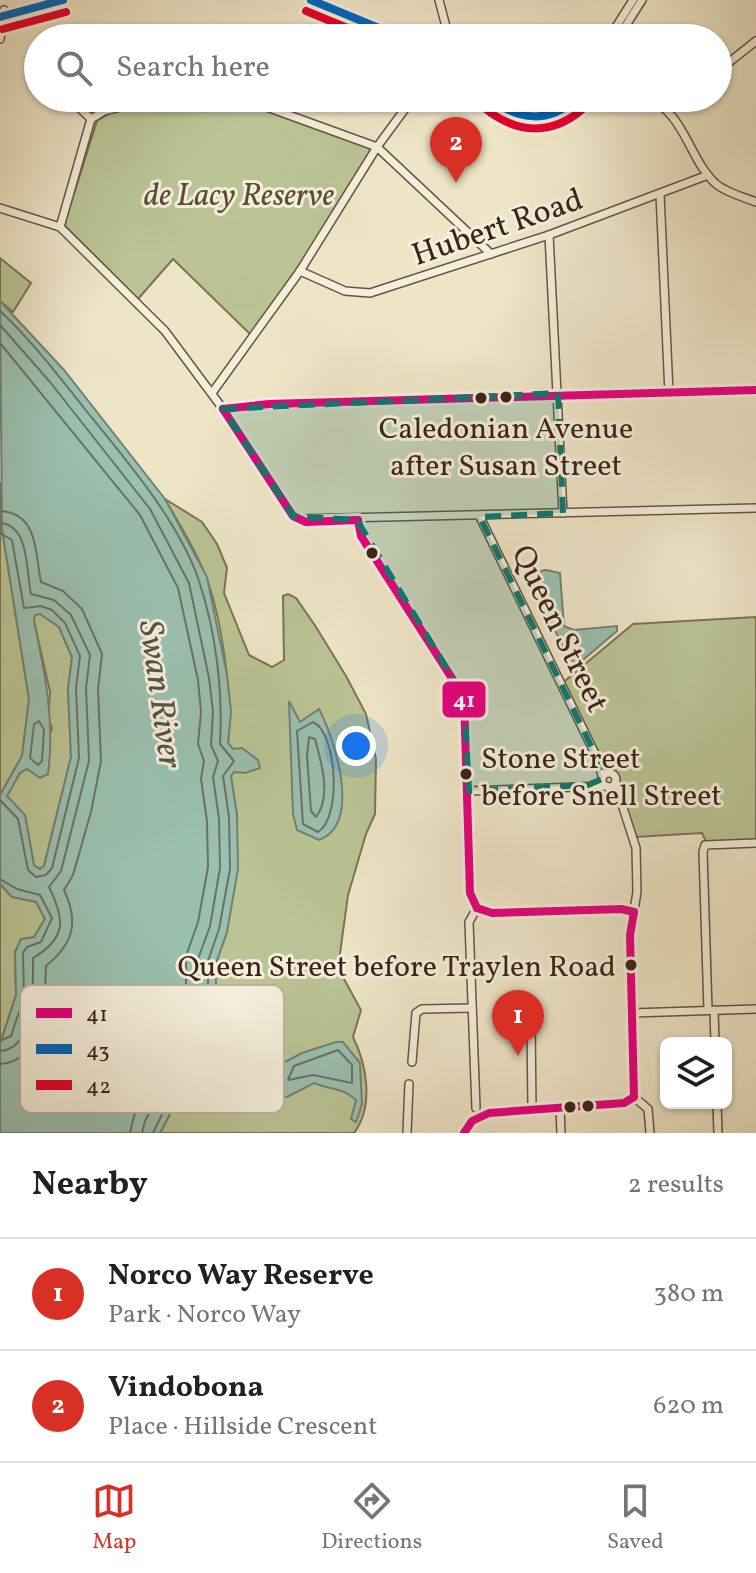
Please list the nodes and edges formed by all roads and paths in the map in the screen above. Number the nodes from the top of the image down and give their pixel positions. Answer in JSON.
{"nodes":[{"id":1,"x":63,"y":0,"type":"edge"},
{"id":2,"x":311,"y":0,"type":"edge"},
{"id":3,"x":439,"y":0,"type":"edge"},
{"id":4,"x":633,"y":0,"type":"edge"},
{"id":5,"x":642,"y":0,"type":"edge"},
{"id":6,"x":2,"y":14,"type":"edge"},
{"id":7,"x":369,"y":24,"type":"edge"},
{"id":8,"x":444,"y":24,"type":"edge"},
{"id":9,"x":618,"y":24,"type":"edge"},
{"id":10,"x":627,"y":24,"type":"edge"},
{"id":11,"x":0,"y":39,"type":"edge"},
{"id":12,"x":756,"y":41,"type":"edge"},
{"id":13,"x":732,"y":60,"type":"edge"},
{"id":14,"x":84,"y":112,"type":"edge"},
{"id":15,"x":102,"y":112,"type":"edge"},
{"id":16,"x":281,"y":112,"type":"edge"},
{"id":17,"x":403,"y":112,"type":"edge"},
{"id":18,"x":510,"y":112,"type":"edge"},
{"id":19,"x":552,"y":112,"type":"edge"},
{"id":20,"x":669,"y":112,"type":"edge"},
{"id":21,"x":91,"y":119,"type":"junction"},
{"id":22,"x":377,"y":147,"type":"junction"},
{"id":23,"x":708,"y":175,"type":"junction"},
{"id":24,"x":660,"y":194,"type":"junction"},
{"id":25,"x":756,"y":202,"type":"edge"},
{"id":26,"x":0,"y":208,"type":"edge"},
{"id":27,"x":60,"y":227,"type":"junction"},
{"id":28,"x":549,"y":235,"type":"junction"},
{"id":29,"x":491,"y":254,"type":"junction"},
{"id":30,"x":300,"y":271,"type":"junction"},
{"id":31,"x":756,"y":390,"type":"edge"},
{"id":32,"x":212,"y":393,"type":"junction"},
{"id":33,"x":558,"y":393,"type":"junction"},
{"id":34,"x":669,"y":393,"type":"junction"},
{"id":35,"x":223,"y":409,"type":"junction"},
{"id":36,"x":756,"y":508,"type":"edge"},
{"id":37,"x":563,"y":513,"type":"junction"},
{"id":38,"x":480,"y":517,"type":"junction"},
{"id":39,"x":358,"y":520,"type":"junction"},
{"id":40,"x":607,"y":781,"type":"junction"},
{"id":41,"x":469,"y":791,"type":"junction"},
{"id":42,"x":756,"y":843,"type":"edge"},
{"id":43,"x":477,"y":908,"type":"junction"},
{"id":44,"x":634,"y":912,"type":"junction"},
{"id":45,"x":472,"y":1008,"type":"junction"},
{"id":46,"x":756,"y":1009,"type":"edge"},
{"id":47,"x":711,"y":1010,"type":"junction"},
{"id":48,"x":632,"y":1013,"type":"junction"},
{"id":49,"x":531,"y":1021,"type":"dead end"},
{"id":50,"x":714,"y":1037,"type":"edge"},
{"id":51,"x":412,"y":1062,"type":"dead end"},
{"id":52,"x":409,"y":1084,"type":"dead end"},
{"id":53,"x":632,"y":1098,"type":"junction"},
{"id":54,"x":560,"y":1108,"type":"junction"},
{"id":55,"x":717,"y":1109,"type":"edge"},
{"id":56,"x":532,"y":1110,"type":"junction"},
{"id":57,"x":478,"y":1112,"type":"junction"},
{"id":58,"x":407,"y":1133,"type":"edge"},
{"id":59,"x":464,"y":1133,"type":"edge"},
{"id":60,"x":561,"y":1133,"type":"edge"},
{"id":61,"x":650,"y":1133,"type":"edge"},
{"id":62,"x":718,"y":1133,"type":"edge"}],
"edges":[{"from":1,"to":6,"type":"street"},
{"from":2,"to":7,"type":"street"},
{"from":3,"to":8,"type":"street"},
{"from":4,"to":9,"type":"street"},
{"from":5,"to":10,"type":"street"},
{"from":6,"to":11,"type":"street"},
{"from":12,"to":13,"type":"street"},
{"from":14,"to":21,"type":"street"},
{"from":15,"to":21,"type":"street"},
{"from":16,"to":22,"type":"street"},
{"from":17,"to":22,"type":"street"},
{"from":18,"to":19,"type":"street"},
{"from":20,"to":23,"type":"street"},
{"from":21,"to":27,"type":"street"},
{"from":22,"to":29,"type":"street"},
{"from":22,"to":30,"type":"street"},
{"from":23,"to":24,"type":"street","name":"Hubert Road"},
{"from":23,"to":25,"type":"street"},
{"from":24,"to":28,"type":"street","name":"Hubert Road"},
{"from":24,"to":34,"type":"street"},
{"from":26,"to":27,"type":"street"},
{"from":27,"to":32,"type":"street"},
{"from":28,"to":29,"type":"street","name":"Hubert Road"},
{"from":28,"to":33,"type":"street"},
{"from":29,"to":30,"type":"street","name":"Hubert Road"},
{"from":30,"to":32,"type":"street"},
{"from":31,"to":34,"type":"street"},
{"from":32,"to":35,"type":"street"},
{"from":33,"to":34,"type":"street"},
{"from":33,"to":35,"type":"street"},
{"from":33,"to":37,"type":"street"},
{"from":35,"to":39,"type":"street"},
{"from":36,"to":37,"type":"street"},
{"from":37,"to":38,"type":"street"},
{"from":38,"to":39,"type":"street"},
{"from":38,"to":40,"type":"street","name":"Queen Street"},
{"from":39,"to":41,"type":"street"},
{"from":40,"to":41,"type":"street"},
{"from":40,"to":44,"type":"street","name":"Queen Street"},
{"from":41,"to":43,"type":"street"},
{"from":42,"to":47,"type":"street"},
{"from":43,"to":44,"type":"street"},
{"from":43,"to":45,"type":"street"},
{"from":44,"to":48,"type":"street","name":"Queen Street"},
{"from":45,"to":51,"type":"street"},
{"from":45,"to":57,"type":"street"},
{"from":46,"to":47,"type":"street"},
{"from":47,"to":48,"type":"street"},
{"from":47,"to":50,"type":"street"},
{"from":48,"to":53,"type":"street","name":"Queen Street"},
{"from":49,"to":56,"type":"street"},
{"from":52,"to":58,"type":"street"},
{"from":53,"to":54,"type":"street"},
{"from":53,"to":61,"type":"street"},
{"from":54,"to":56,"type":"street"},
{"from":54,"to":60,"type":"street"},
{"from":55,"to":62,"type":"street"},
{"from":56,"to":57,"type":"street"},
{"from":57,"to":59,"type":"street"}]}
